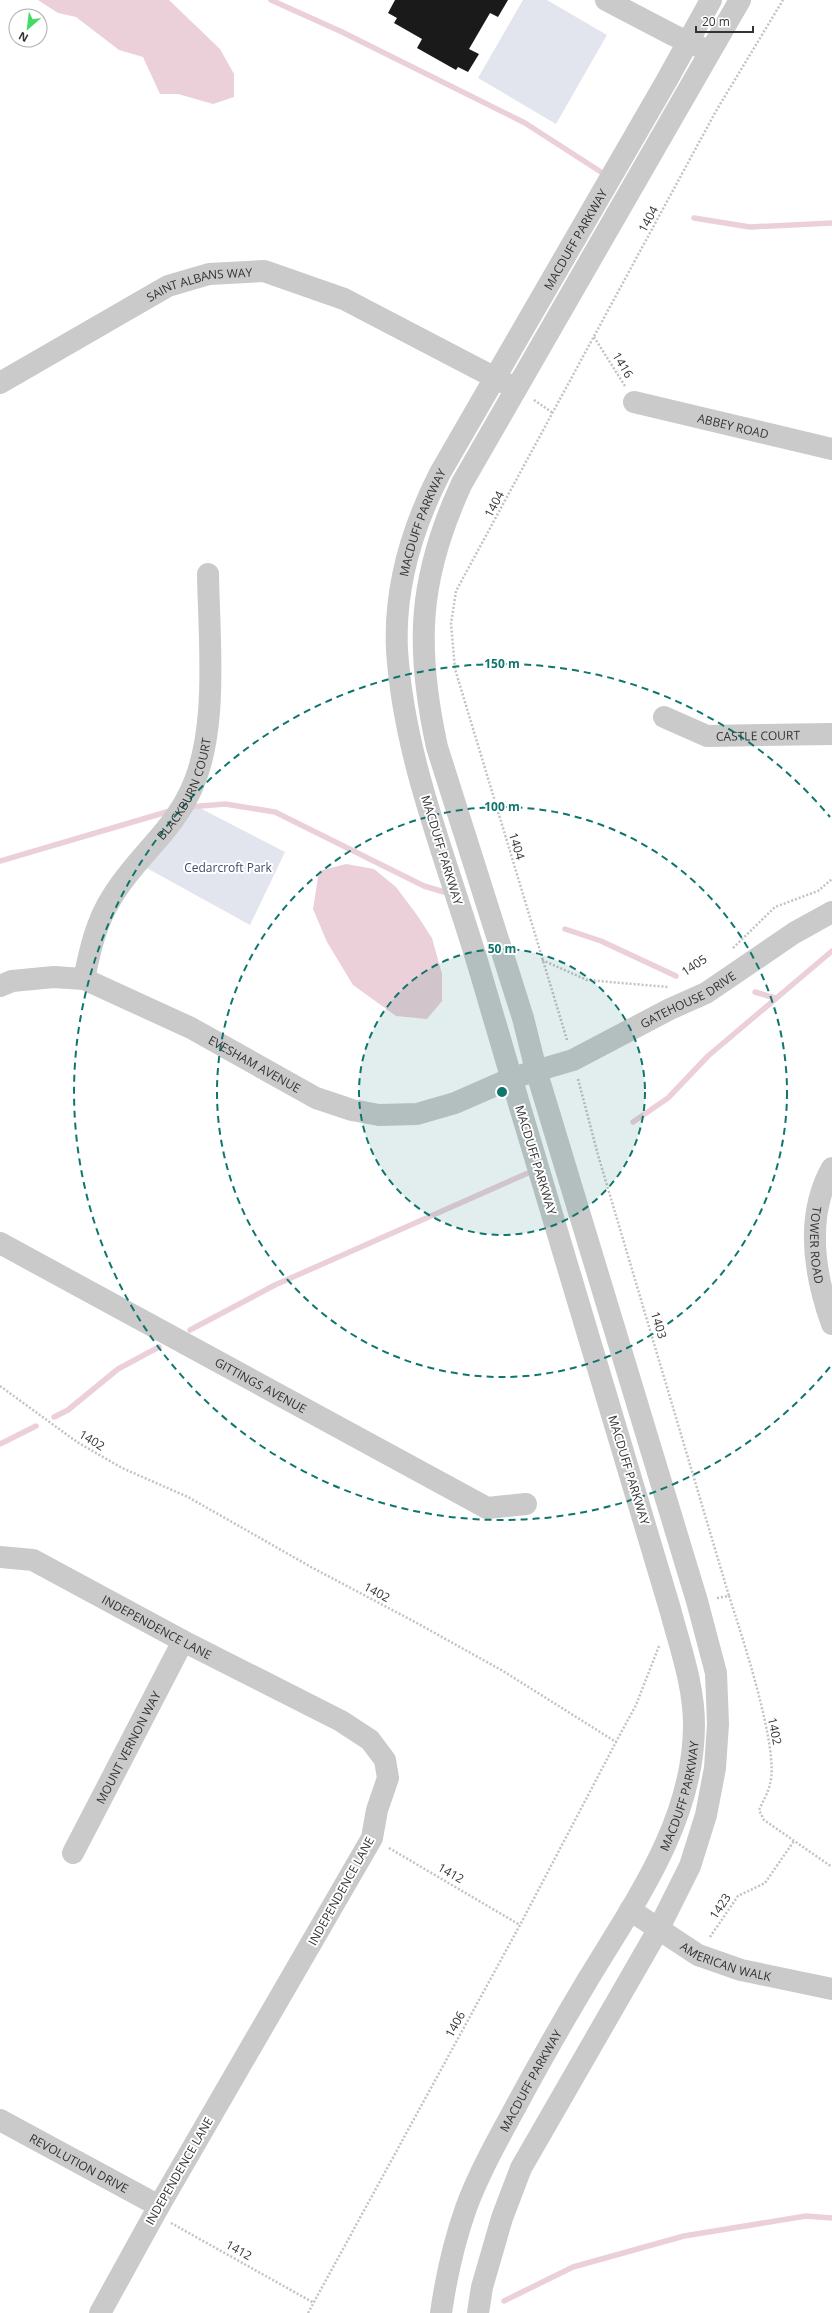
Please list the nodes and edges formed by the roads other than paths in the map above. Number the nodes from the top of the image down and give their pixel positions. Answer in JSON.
{"nodes":[{"id":1,"x":606,"y":0,"type":"edge"},
{"id":2,"x":711,"y":0,"type":"edge"},
{"id":3,"x":740,"y":0,"type":"edge"},
{"id":4,"x":688,"y":40,"type":"junction"},
{"id":5,"x":709,"y":52,"type":"junction"},
{"id":6,"x":495,"y":377,"type":"junction"},
{"id":7,"x":0,"y":383,"type":"edge"},
{"id":8,"x":516,"y":388,"type":"junction"},
{"id":9,"x":634,"y":402,"type":"road end"},
{"id":10,"x":832,"y":449,"type":"edge"},
{"id":11,"x":208,"y":574,"type":"dead end"},
{"id":12,"x":664,"y":717,"type":"dead end"},
{"id":13,"x":832,"y":734,"type":"edge"},
{"id":14,"x":832,"y":912,"type":"edge"},
{"id":15,"x":84,"y":979,"type":"junction"},
{"id":16,"x":0,"y":986,"type":"edge"},
{"id":17,"x":536,"y":1070,"type":"junction"},
{"id":18,"x":512,"y":1078,"type":"junction"},
{"id":19,"x":832,"y":1168,"type":"edge"},
{"id":20,"x":0,"y":1243,"type":"edge"},
{"id":21,"x":832,"y":1324,"type":"edge"},
{"id":22,"x":526,"y":1504,"type":"dead end"},
{"id":23,"x":0,"y":1557,"type":"edge"},
{"id":24,"x":183,"y":1641,"type":"junction"},
{"id":25,"x":73,"y":1853,"type":"dead end"},
{"id":26,"x":630,"y":1910,"type":"junction"},
{"id":27,"x":658,"y":1930,"type":"junction"},
{"id":28,"x":832,"y":1989,"type":"edge"},
{"id":29,"x":0,"y":2120,"type":"edge"},
{"id":30,"x":157,"y":2210,"type":"junction"},
{"id":31,"x":100,"y":2313,"type":"edge"},
{"id":32,"x":441,"y":2313,"type":"edge"},
{"id":33,"x":478,"y":2313,"type":"edge"}],
"edges":[{"from":1,"to":4,"type":"street"},
{"from":2,"to":4,"type":"street","name":"MACDUFF PARKWAY"},
{"from":3,"to":5,"type":"street","name":"MACDUFF PARKWAY"},
{"from":4,"to":5,"type":"street"},
{"from":4,"to":6,"type":"street","name":"MACDUFF PARKWAY"},
{"from":5,"to":8,"type":"street","name":"MACDUFF PARKWAY"},
{"from":6,"to":7,"type":"street","name":"SAINT ALBANS WAY"},
{"from":6,"to":8,"type":"street","name":"SAINT ALBANS WAY"},
{"from":6,"to":18,"type":"street","name":"MACDUFF PARKWAY"},
{"from":8,"to":17,"type":"street","name":"MACDUFF PARKWAY"},
{"from":9,"to":10,"type":"street","name":"ABBEY ROAD"},
{"from":11,"to":15,"type":"street","name":"BLACKBURN COURT"},
{"from":12,"to":13,"type":"street","name":"CASTLE COURT"},
{"from":14,"to":17,"type":"street","name":"GATEHOUSE DRIVE"},
{"from":15,"to":16,"type":"street","name":"EVESHAM AVENUE"},
{"from":15,"to":18,"type":"street","name":"EVESHAM AVENUE"},
{"from":17,"to":18,"type":"street","name":"EVESHAM AVENUE"},
{"from":17,"to":27,"type":"street","name":"MACDUFF PARKWAY"},
{"from":18,"to":26,"type":"street","name":"MACDUFF PARKWAY"},
{"from":19,"to":21,"type":"street","name":"TOWER ROAD"},
{"from":20,"to":22,"type":"street","name":"GITTINGS AVENUE"},
{"from":23,"to":24,"type":"street","name":"INDEPENDENCE LANE"},
{"from":24,"to":25,"type":"street","name":"MOUNT VERNON WAY"},
{"from":24,"to":30,"type":"street","name":"INDEPENDENCE LANE"},
{"from":26,"to":27,"type":"street","name":"AMERICAN WALK"},
{"from":26,"to":32,"type":"street","name":"MACDUFF PARKWAY"},
{"from":27,"to":28,"type":"street","name":"AMERICAN WALK"},
{"from":27,"to":33,"type":"street","name":"MACDUFF PARKWAY"},
{"from":29,"to":30,"type":"street","name":"REVOLUTION DRIVE"},
{"from":30,"to":31,"type":"street","name":"INDEPENDENCE LANE"}]}
